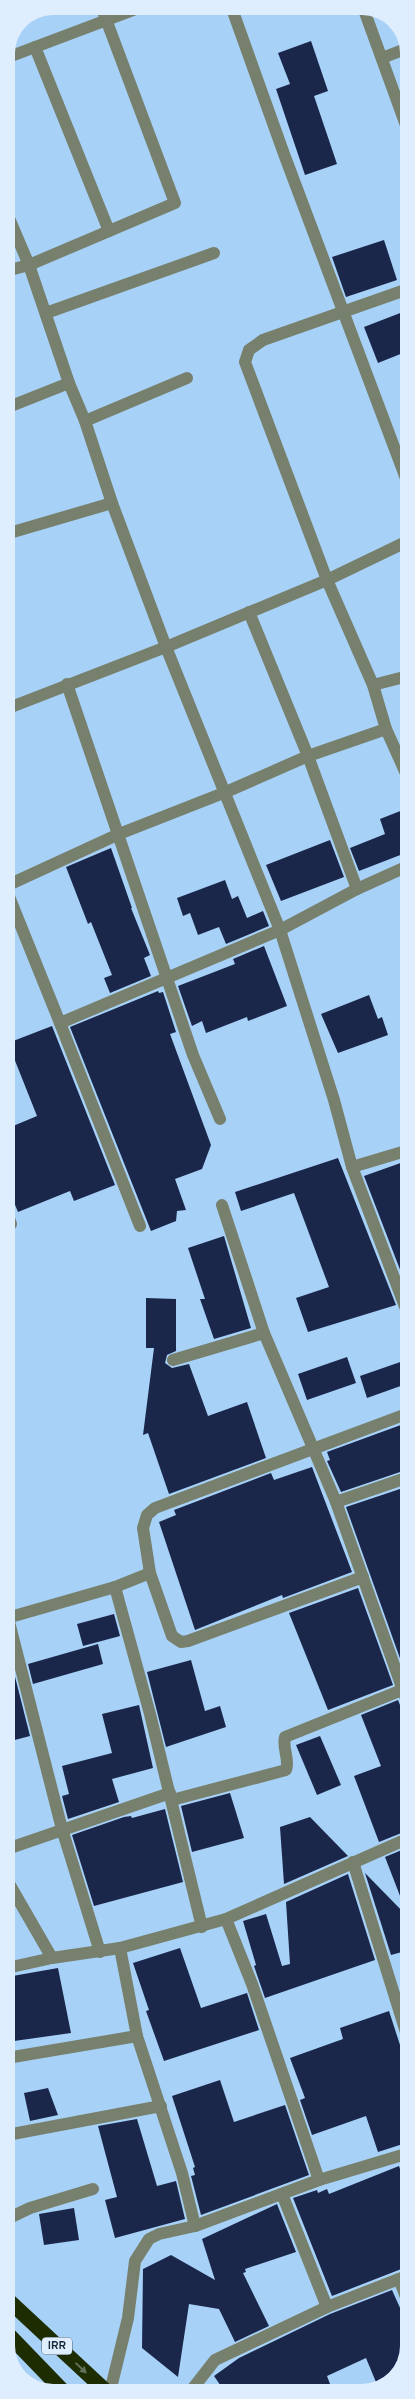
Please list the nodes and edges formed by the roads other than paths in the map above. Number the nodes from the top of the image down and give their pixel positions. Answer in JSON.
{"nodes":[{"id":1,"x":105,"y":15,"type":"edge"},
{"id":2,"x":120,"y":15,"type":"edge"},
{"id":3,"x":234,"y":15,"type":"edge"},
{"id":4,"x":366,"y":15,"type":"edge"},
{"id":5,"x":107,"y":20,"type":"junction"},
{"id":6,"x":34,"y":47,"type":"junction"},
{"id":7,"x":400,"y":51,"type":"edge"},
{"id":8,"x":15,"y":54,"type":"edge"},
{"id":9,"x":382,"y":58,"type":"junction"},
{"id":10,"x":400,"y":109,"type":"edge"},
{"id":11,"x":109,"y":231,"type":"junction"},
{"id":12,"x":15,"y":232,"type":"edge"},
{"id":13,"x":214,"y":253,"type":"dead end"},
{"id":14,"x":29,"y":265,"type":"junction"},
{"id":15,"x":15,"y":269,"type":"edge"},
{"id":16,"x":400,"y":292,"type":"edge"},
{"id":17,"x":46,"y":313,"type":"junction"},
{"id":18,"x":344,"y":313,"type":"junction"},
{"id":19,"x":187,"y":378,"type":"dead end"},
{"id":20,"x":69,"y":383,"type":"junction"},
{"id":21,"x":15,"y":404,"type":"edge"},
{"id":22,"x":86,"y":421,"type":"junction"},
{"id":23,"x":400,"y":463,"type":"edge"},
{"id":24,"x":112,"y":503,"type":"junction"},
{"id":25,"x":15,"y":531,"type":"edge"},
{"id":26,"x":400,"y":545,"type":"edge"},
{"id":27,"x":327,"y":580,"type":"junction"},
{"id":28,"x":249,"y":612,"type":"junction"},
{"id":29,"x":166,"y":647,"type":"junction"},
{"id":30,"x":400,"y":678,"type":"edge"},
{"id":31,"x":67,"y":684,"type":"junction"},
{"id":32,"x":373,"y":685,"type":"junction"},
{"id":33,"x":15,"y":706,"type":"edge"},
{"id":34,"x":386,"y":730,"type":"junction"},
{"id":35,"x":308,"y":756,"type":"junction"},
{"id":36,"x":400,"y":761,"type":"edge"},
{"id":37,"x":226,"y":792,"type":"junction"},
{"id":38,"x":119,"y":834,"type":"junction"},
{"id":39,"x":400,"y":870,"type":"edge"},
{"id":40,"x":15,"y":883,"type":"edge"},
{"id":41,"x":357,"y":889,"type":"junction"},
{"id":42,"x":15,"y":910,"type":"edge"},
{"id":43,"x":280,"y":930,"type":"junction"},
{"id":44,"x":166,"y":976,"type":"junction"},
{"id":45,"x":60,"y":1023,"type":"junction"},
{"id":46,"x":220,"y":1119,"type":"dead end"},
{"id":47,"x":400,"y":1152,"type":"edge"},
{"id":48,"x":352,"y":1167,"type":"junction"},
{"id":49,"x":222,"y":1205,"type":"dead end"},
{"id":50,"x":140,"y":1226,"type":"dead end"},
{"id":51,"x":400,"y":1296,"type":"edge"},
{"id":52,"x":264,"y":1333,"type":"junction"},
{"id":53,"x":173,"y":1360,"type":"dead end"},
{"id":54,"x":400,"y":1416,"type":"edge"},
{"id":55,"x":313,"y":1448,"type":"junction"},
{"id":56,"x":400,"y":1480,"type":"edge"},
{"id":57,"x":336,"y":1502,"type":"junction"},
{"id":58,"x":150,"y":1573,"type":"junction"},
{"id":59,"x":363,"y":1576,"type":"junction"},
{"id":60,"x":115,"y":1587,"type":"junction"},
{"id":61,"x":15,"y":1616,"type":"edge"},
{"id":62,"x":15,"y":1649,"type":"edge"},
{"id":63,"x":400,"y":1684,"type":"edge"},
{"id":64,"x":400,"y":1691,"type":"edge"},
{"id":65,"x":171,"y":1796,"type":"junction"},
{"id":66,"x":62,"y":1829,"type":"junction"},
{"id":67,"x":400,"y":1842,"type":"edge"},
{"id":68,"x":15,"y":1846,"type":"edge"},
{"id":69,"x":353,"y":1862,"type":"junction"},
{"id":70,"x":15,"y":1894,"type":"edge"},
{"id":71,"x":226,"y":1919,"type":"junction"},
{"id":72,"x":202,"y":1927,"type":"junction"},
{"id":73,"x":120,"y":1948,"type":"junction"},
{"id":74,"x":100,"y":1952,"type":"junction"},
{"id":75,"x":52,"y":1958,"type":"junction"},
{"id":76,"x":15,"y":1966,"type":"edge"},
{"id":77,"x":400,"y":2013,"type":"edge"},
{"id":78,"x":137,"y":2036,"type":"junction"},
{"id":79,"x":15,"y":2057,"type":"edge"},
{"id":80,"x":161,"y":2106,"type":"junction"},
{"id":81,"x":15,"y":2133,"type":"edge"},
{"id":82,"x":400,"y":2156,"type":"edge"},
{"id":83,"x":319,"y":2180,"type":"junction"},
{"id":84,"x":93,"y":2189,"type":"dead end"},
{"id":85,"x":282,"y":2194,"type":"junction"},
{"id":86,"x":15,"y":2215,"type":"edge"},
{"id":87,"x":195,"y":2226,"type":"junction"},
{"id":88,"x":400,"y":2279,"type":"edge"},
{"id":89,"x":15,"y":2306,"type":"edge"},
{"id":90,"x":327,"y":2307,"type":"junction"},
{"id":91,"x":15,"y":2341,"type":"edge"},
{"id":92,"x":56,"y":2384,"type":"edge"},
{"id":93,"x":100,"y":2384,"type":"edge"},
{"id":94,"x":111,"y":2384,"type":"edge"},
{"id":95,"x":196,"y":2384,"type":"edge"}],
"edges":[{"from":1,"to":5,"type":"street"},
{"from":2,"to":5,"type":"street"},
{"from":3,"to":18,"type":"street"},
{"from":4,"to":9,"type":"street"},
{"from":5,"to":6,"type":"street"},
{"from":5,"to":11,"type":"street"},
{"from":6,"to":8,"type":"street"},
{"from":6,"to":11,"type":"street"},
{"from":7,"to":9,"type":"street"},
{"from":9,"to":10,"type":"street"},
{"from":11,"to":14,"type":"street"},
{"from":12,"to":14,"type":"street"},
{"from":13,"to":17,"type":"street"},
{"from":14,"to":15,"type":"street"},
{"from":14,"to":17,"type":"street"},
{"from":16,"to":18,"type":"street"},
{"from":17,"to":20,"type":"street"},
{"from":18,"to":23,"type":"street"},
{"from":18,"to":27,"type":"street"},
{"from":19,"to":22,"type":"street"},
{"from":20,"to":21,"type":"street"},
{"from":20,"to":22,"type":"street"},
{"from":22,"to":24,"type":"street"},
{"from":24,"to":25,"type":"street"},
{"from":24,"to":29,"type":"street"},
{"from":26,"to":27,"type":"street"},
{"from":27,"to":28,"type":"street"},
{"from":27,"to":32,"type":"street"},
{"from":28,"to":29,"type":"street"},
{"from":28,"to":35,"type":"street"},
{"from":29,"to":31,"type":"street"},
{"from":29,"to":37,"type":"street"},
{"from":30,"to":32,"type":"street"},
{"from":31,"to":33,"type":"street"},
{"from":31,"to":38,"type":"street"},
{"from":32,"to":34,"type":"street"},
{"from":34,"to":35,"type":"street"},
{"from":34,"to":36,"type":"street"},
{"from":35,"to":37,"type":"street"},
{"from":35,"to":41,"type":"street"},
{"from":37,"to":38,"type":"street"},
{"from":37,"to":43,"type":"street"},
{"from":38,"to":40,"type":"street"},
{"from":38,"to":44,"type":"street"},
{"from":39,"to":41,"type":"street"},
{"from":41,"to":43,"type":"street"},
{"from":42,"to":45,"type":"street"},
{"from":43,"to":44,"type":"street"},
{"from":43,"to":48,"type":"street"},
{"from":44,"to":45,"type":"street"},
{"from":44,"to":46,"type":"street"},
{"from":45,"to":50,"type":"street"},
{"from":47,"to":48,"type":"street"},
{"from":48,"to":51,"type":"street"},
{"from":49,"to":52,"type":"street"},
{"from":52,"to":53,"type":"street"},
{"from":52,"to":55,"type":"street"},
{"from":54,"to":55,"type":"street"},
{"from":55,"to":57,"type":"street"},
{"from":55,"to":58,"type":"street"},
{"from":56,"to":57,"type":"street"},
{"from":57,"to":59,"type":"street"},
{"from":58,"to":59,"type":"street"},
{"from":58,"to":60,"type":"street"},
{"from":59,"to":63,"type":"street"},
{"from":60,"to":61,"type":"street"},
{"from":60,"to":65,"type":"street"},
{"from":62,"to":66,"type":"street"},
{"from":64,"to":65,"type":"street"},
{"from":65,"to":66,"type":"street"},
{"from":65,"to":72,"type":"street"},
{"from":66,"to":68,"type":"street"},
{"from":66,"to":74,"type":"street"},
{"from":67,"to":69,"type":"street"},
{"from":69,"to":71,"type":"street"},
{"from":69,"to":77,"type":"street"},
{"from":70,"to":75,"type":"street"},
{"from":71,"to":72,"type":"street"},
{"from":71,"to":83,"type":"street"},
{"from":72,"to":73,"type":"street"},
{"from":73,"to":74,"type":"street"},
{"from":73,"to":78,"type":"street"},
{"from":74,"to":75,"type":"street"},
{"from":75,"to":76,"type":"street"},
{"from":78,"to":79,"type":"street"},
{"from":78,"to":80,"type":"street"},
{"from":80,"to":81,"type":"street"},
{"from":80,"to":87,"type":"street"},
{"from":82,"to":83,"type":"street"},
{"from":83,"to":85,"type":"street"},
{"from":84,"to":86,"type":"street"},
{"from":85,"to":87,"type":"street"},
{"from":85,"to":90,"type":"street"},
{"from":87,"to":94,"type":"street"},
{"from":88,"to":90,"type":"street"},
{"from":89,"to":93,"type":"highway","number":"IRR","one_way":true},
{"from":90,"to":95,"type":"street"},
{"from":91,"to":92,"type":"highway","number":"IRR"}]}
